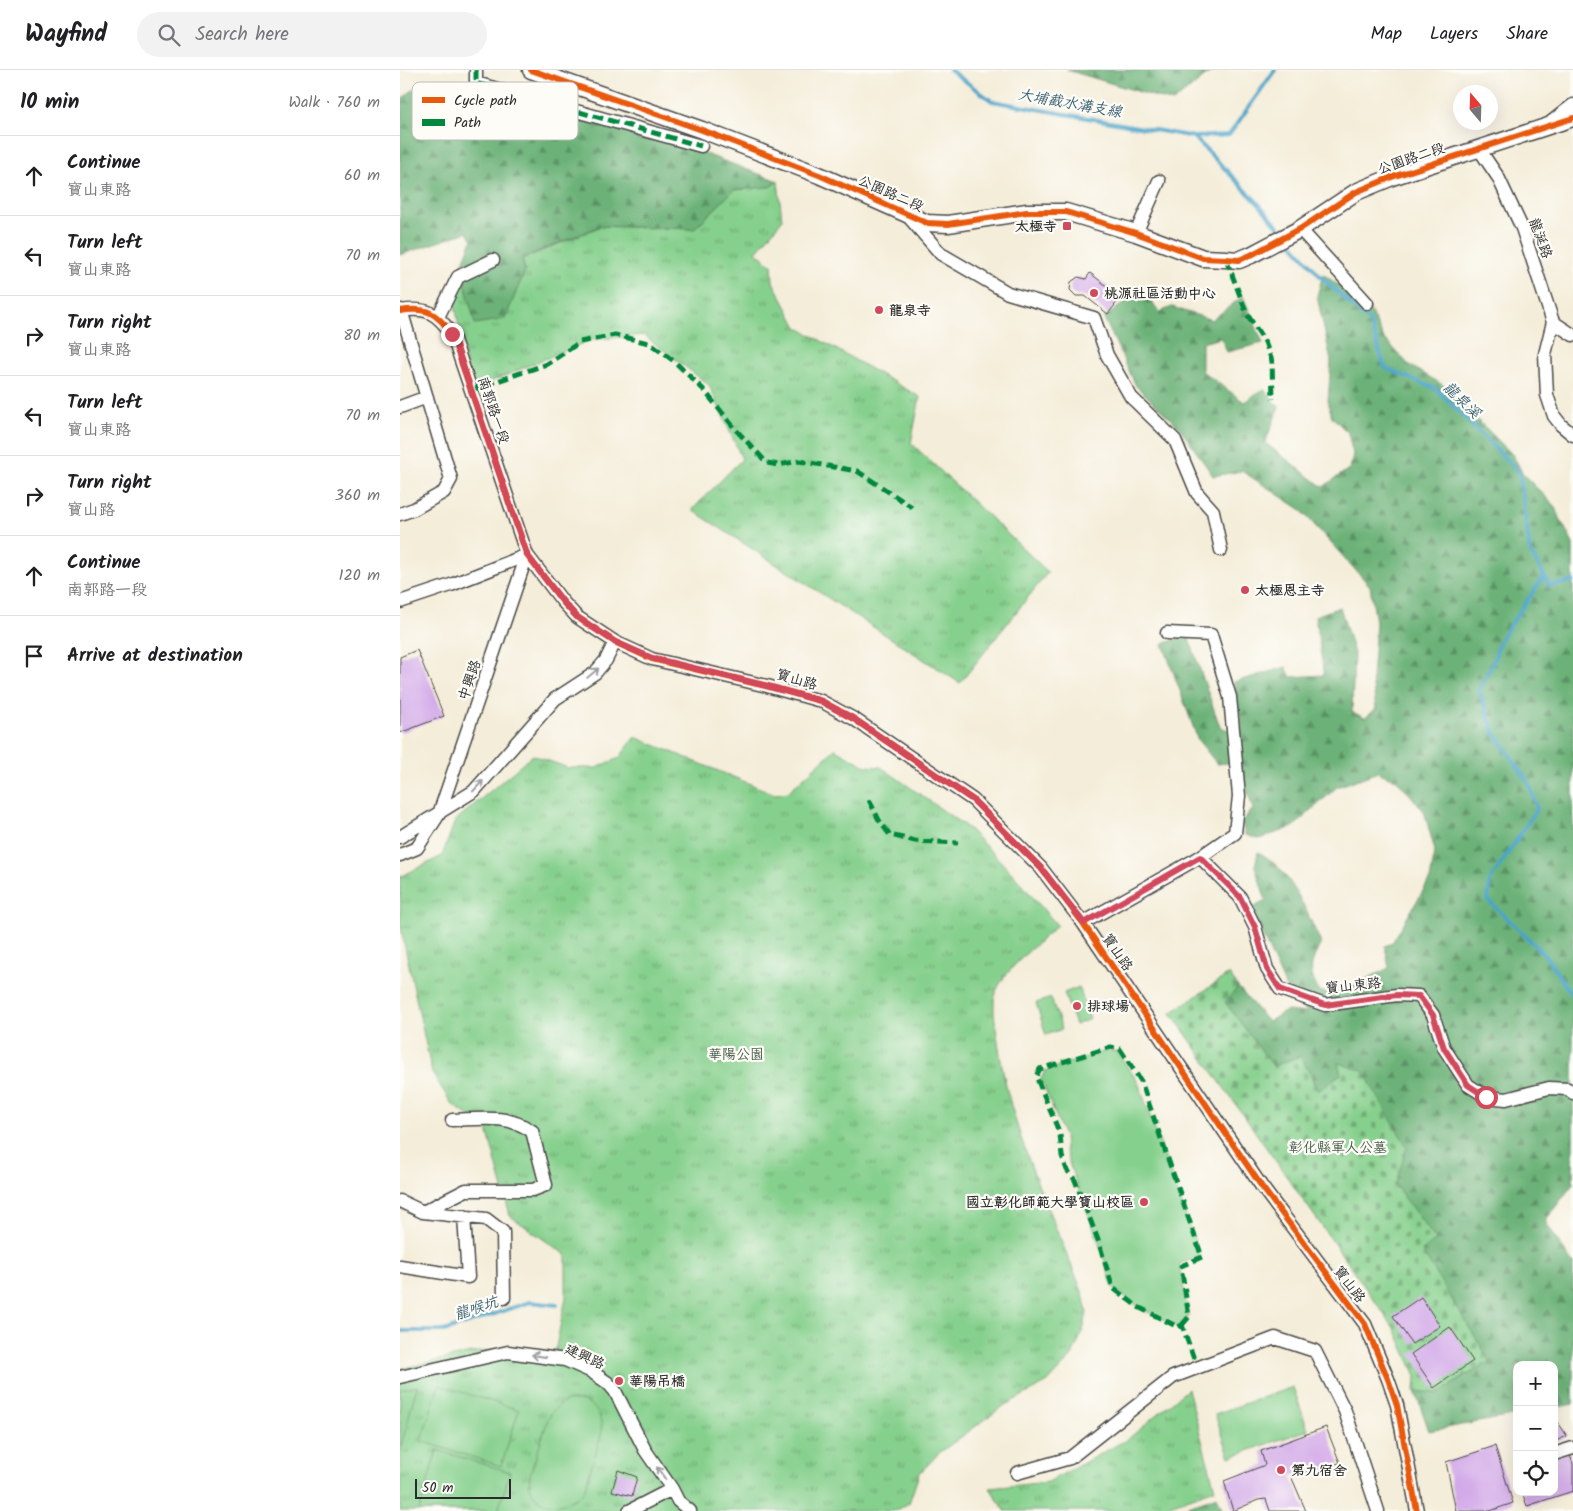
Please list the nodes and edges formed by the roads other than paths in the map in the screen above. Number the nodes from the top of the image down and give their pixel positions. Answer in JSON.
{"nodes":[{"id":1,"x":530,"y":70,"type":"edge"},
{"id":2,"x":564,"y":82,"type":"edge"},
{"id":3,"x":578,"y":87,"type":"edge"},
{"id":4,"x":1573,"y":105,"type":"edge"},
{"id":5,"x":578,"y":112,"type":"edge"},
{"id":6,"x":1573,"y":118,"type":"edge"},
{"id":7,"x":1542,"y":129,"type":"junction"},
{"id":8,"x":700,"y":146,"type":"dead end"},
{"id":9,"x":1479,"y":149,"type":"junction"},
{"id":10,"x":1159,"y":181,"type":"dead end"},
{"id":11,"x":905,"y":212,"type":"junction"},
{"id":12,"x":1297,"y":231,"type":"junction"},
{"id":13,"x":1136,"y":233,"type":"junction"},
{"id":14,"x":493,"y":260,"type":"dead end"},
{"id":15,"x":1367,"y":302,"type":"dead end"},
{"id":16,"x":401,"y":310,"type":"edge"},
{"id":17,"x":438,"y":318,"type":"junction"},
{"id":18,"x":1554,"y":322,"type":"junction"},
{"id":19,"x":1573,"y":335,"type":"edge"},
{"id":20,"x":427,"y":397,"type":"junction"},
{"id":21,"x":400,"y":407,"type":"edge"},
{"id":22,"x":1573,"y":435,"type":"edge"},
{"id":23,"x":400,"y":514,"type":"edge"},
{"id":24,"x":1221,"y":550,"type":"dead end"},
{"id":25,"x":527,"y":555,"type":"junction"},
{"id":26,"x":400,"y":602,"type":"edge"},
{"id":27,"x":1166,"y":633,"type":"dead end"},
{"id":28,"x":615,"y":642,"type":"junction"},
{"id":29,"x":439,"y":814,"type":"junction"},
{"id":30,"x":400,"y":837,"type":"edge"},
{"id":31,"x":400,"y":855,"type":"edge"},
{"id":32,"x":1200,"y":857,"type":"junction"},
{"id":33,"x":1084,"y":923,"type":"junction"},
{"id":34,"x":1573,"y":1093,"type":"edge"},
{"id":35,"x":452,"y":1120,"type":"dead end"},
{"id":36,"x":400,"y":1201,"type":"edge"},
{"id":37,"x":423,"y":1212,"type":"junction"},
{"id":38,"x":464,"y":1216,"type":"junction"},
{"id":39,"x":400,"y":1266,"type":"edge"},
{"id":40,"x":504,"y":1298,"type":"dead end"},
{"id":41,"x":400,"y":1377,"type":"edge"},
{"id":42,"x":1573,"y":1448,"type":"edge"},
{"id":43,"x":1558,"y":1453,"type":"edge"},
{"id":44,"x":1017,"y":1473,"type":"dead end"},
{"id":45,"x":672,"y":1489,"type":"junction"},
{"id":46,"x":686,"y":1510,"type":"edge"},
{"id":47,"x":629,"y":1511,"type":"edge"},
{"id":48,"x":1378,"y":1511,"type":"edge"},
{"id":49,"x":1415,"y":1511,"type":"edge"}],
"edges":[{"from":1,"to":2,"type":"main road","name":"公園路二段"},
{"from":3,"to":11,"type":"main road","name":"公園路二段"},
{"from":4,"to":7,"type":"street"},
{"from":5,"to":8,"type":"street"},
{"from":6,"to":7,"type":"main road","name":"公園路二段"},
{"from":7,"to":9,"type":"main road","name":"公園路二段"},
{"from":9,"to":12,"type":"main road","name":"公園路二段"},
{"from":9,"to":18,"type":"street","name":"龍涎路"},
{"from":10,"to":13,"type":"street"},
{"from":11,"to":13,"type":"main road","name":"公園路二段"},
{"from":11,"to":24,"type":"street"},
{"from":12,"to":13,"type":"main road","name":"公園路二段"},
{"from":12,"to":15,"type":"street"},
{"from":14,"to":17,"type":"street"},
{"from":16,"to":17,"type":"street"},
{"from":16,"to":20,"type":"street"},
{"from":17,"to":25,"type":"street","name":"南郭路一段"},
{"from":18,"to":19,"type":"street"},
{"from":18,"to":22,"type":"street"},
{"from":20,"to":21,"type":"street"},
{"from":20,"to":23,"type":"street"},
{"from":25,"to":26,"type":"street"},
{"from":25,"to":28,"type":"street","name":"寶山路"},
{"from":25,"to":29,"type":"street","name":"中興路"},
{"from":27,"to":32,"type":"street"},
{"from":29,"to":28,"type":"street","one_way":true},
{"from":28,"to":33,"type":"street","name":"寶山路"},
{"from":29,"to":30,"type":"street"},
{"from":29,"to":31,"type":"street","name":"中興路"},
{"from":32,"to":33,"type":"street"},
{"from":32,"to":34,"type":"street","name":"寶山東路"},
{"from":33,"to":49,"type":"street","name":"寶山路"},
{"from":35,"to":37,"type":"street"},
{"from":36,"to":37,"type":"street"},
{"from":37,"to":38,"type":"street"},
{"from":38,"to":39,"type":"street"},
{"from":38,"to":40,"type":"street"},
{"from":45,"to":41,"type":"street","name":"建興路","one_way":true},
{"from":42,"to":43,"type":"street"},
{"from":44,"to":48,"type":"street"},
{"from":45,"to":46,"type":"street","name":"建興路"},
{"from":45,"to":47,"type":"street"}]}
